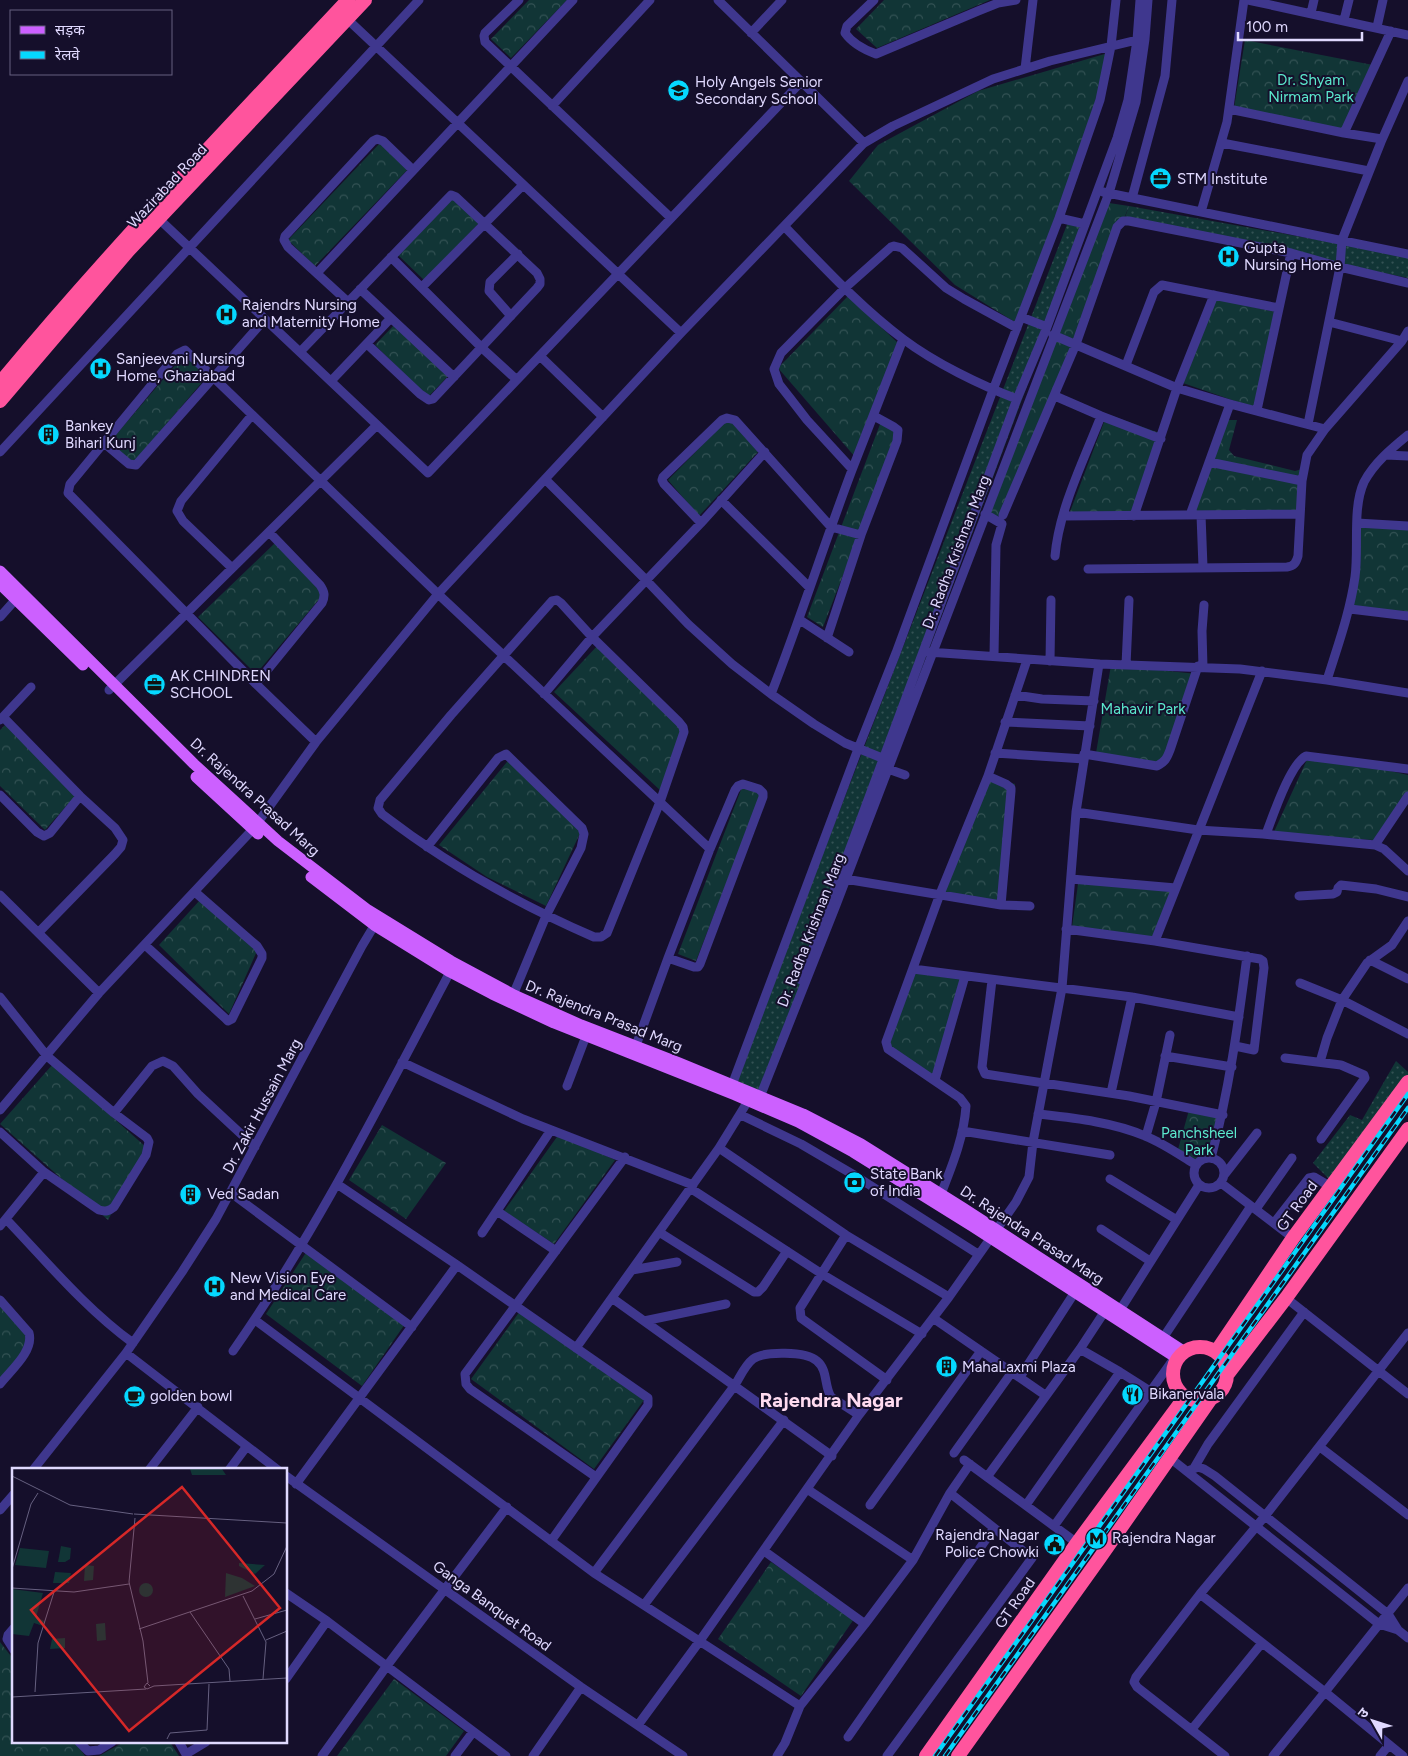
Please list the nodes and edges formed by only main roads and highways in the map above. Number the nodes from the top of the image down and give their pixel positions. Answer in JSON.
{"nodes":[{"id":1,"x":348,"y":0,"type":"edge"},
{"id":2,"x":365,"y":0,"type":"edge"},
{"id":3,"x":342,"y":15,"type":"junction"},
{"id":4,"x":0,"y":383,"type":"edge"},
{"id":5,"x":0,"y":401,"type":"edge"},
{"id":6,"x":0,"y":572,"type":"edge"},
{"id":7,"x":0,"y":584,"type":"edge"},
{"id":8,"x":112,"y":688,"type":"junction"},
{"id":9,"x":377,"y":921,"type":"junction"},
{"id":10,"x":512,"y":999,"type":"junction"},
{"id":11,"x":634,"y":1050,"type":"junction"},
{"id":12,"x":1408,"y":1082,"type":"edge"},
{"id":13,"x":756,"y":1100,"type":"junction"},
{"id":14,"x":1408,"y":1128,"type":"edge"},
{"id":15,"x":993,"y":1234,"type":"junction"},
{"id":16,"x":1216,"y":1352,"type":"junction"},
{"id":17,"x":1179,"y":1356,"type":"junction"},
{"id":18,"x":1227,"y":1375,"type":"junction"},
{"id":19,"x":1184,"y":1397,"type":"junction"},
{"id":20,"x":1210,"y":1400,"type":"junction"},
{"id":21,"x":926,"y":1756,"type":"edge"},
{"id":22,"x":958,"y":1756,"type":"edge"}],
"edges":[{"from":1,"to":3,"type":"highway","name":"Wazirabad Road"},
{"from":2,"to":3,"type":"highway","name":"Wazirabad Road"},
{"from":3,"to":4,"type":"highway","name":"Wazirabad Road"},
{"from":3,"to":5,"type":"highway","name":"Wazirabad Road"},
{"from":6,"to":8,"type":"main road","name":"Dr. Rajendra Prasad Marg"},
{"from":7,"to":8,"type":"main road","name":"Dr. Rajendra Prasad Marg"},
{"from":8,"to":9,"type":"main road","name":"Dr. Rajendra Prasad Marg"},
{"from":9,"to":10,"type":"main road","name":"Dr. Rajendra Prasad Marg"},
{"from":9,"to":10,"type":"main road","name":"Dr. Rajendra Prasad Marg"},
{"from":10,"to":11,"type":"main road","name":"Dr. Rajendra Prasad Marg"},
{"from":10,"to":11,"type":"main road","name":"Dr. Rajendra Prasad Marg"},
{"from":11,"to":13,"type":"main road","name":"Dr. Rajendra Prasad Marg"},
{"from":11,"to":13,"type":"main road","name":"Dr. Rajendra Prasad Marg"},
{"from":12,"to":16,"type":"highway","name":"GT Road"},
{"from":13,"to":15,"type":"main road","name":"Dr. Rajendra Prasad Marg"},
{"from":13,"to":15,"type":"main road","name":"Dr. Rajendra Prasad Marg"},
{"from":14,"to":18,"type":"highway"},
{"from":15,"to":17,"type":"main road","name":"Dr. Rajendra Prasad Marg"},
{"from":15,"to":17,"type":"main road","name":"Dr. Rajendra Prasad Marg"},
{"from":16,"to":17,"type":"highway"},
{"from":16,"to":18,"type":"highway"},
{"from":17,"to":19,"type":"highway"},
{"from":18,"to":20,"type":"highway"},
{"from":19,"to":20,"type":"highway"},
{"from":19,"to":21,"type":"highway","name":"GT Road"},
{"from":20,"to":22,"type":"highway"}]}
